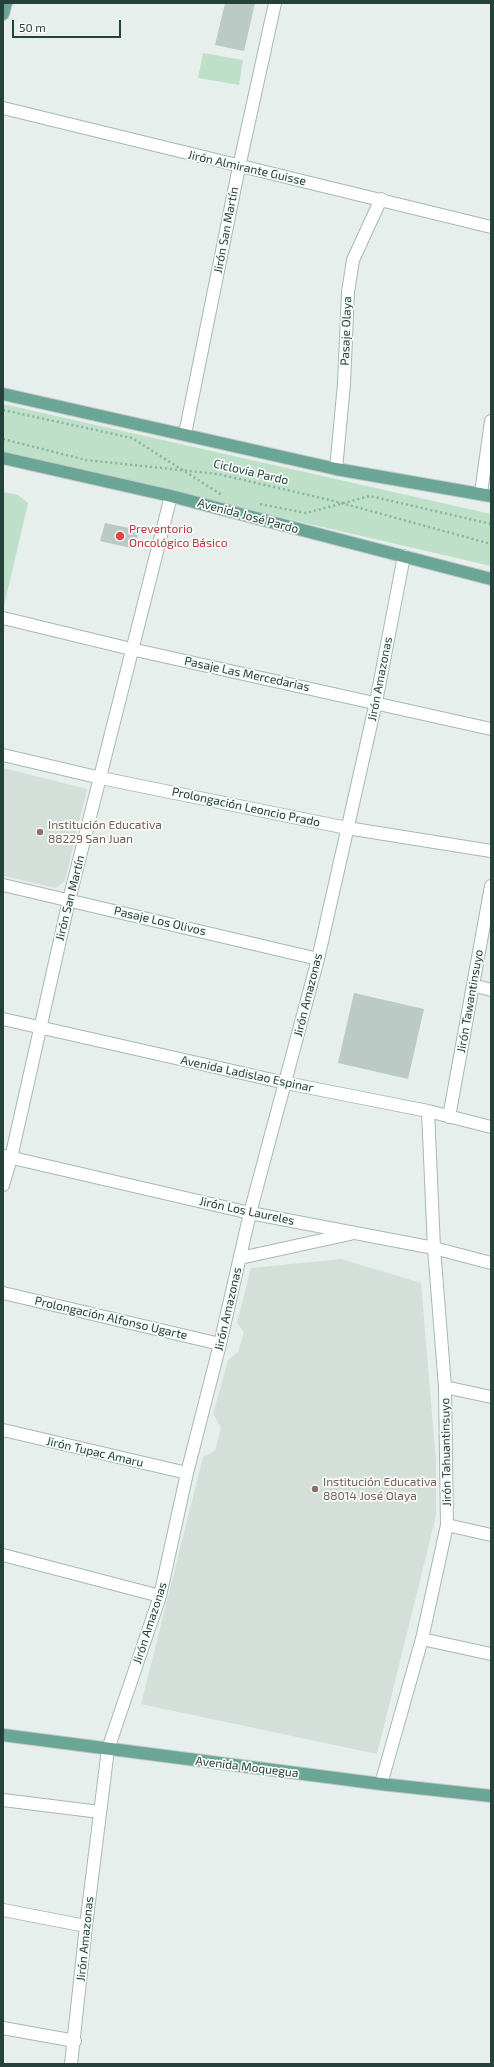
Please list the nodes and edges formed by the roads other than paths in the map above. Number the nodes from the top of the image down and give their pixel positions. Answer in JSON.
{"nodes":[{"id":1,"x":6,"y":3,"type":"edge"},
{"id":2,"x":275,"y":3,"type":"edge"},
{"id":3,"x":3,"y":14,"type":"edge"},
{"id":4,"x":3,"y":108,"type":"edge"},
{"id":5,"x":239,"y":167,"type":"junction"},
{"id":6,"x":381,"y":199,"type":"junction"},
{"id":7,"x":491,"y":227,"type":"edge"},
{"id":8,"x":3,"y":394,"type":"edge"},
{"id":9,"x":491,"y":421,"type":"edge"},
{"id":10,"x":185,"y":434,"type":"junction"},
{"id":11,"x":3,"y":458,"type":"edge"},
{"id":12,"x":336,"y":469,"type":"junction"},
{"id":13,"x":486,"y":495,"type":"edge"},
{"id":14,"x":171,"y":496,"type":"junction"},
{"id":15,"x":404,"y":556,"type":"junction"},
{"id":16,"x":491,"y":579,"type":"edge"},
{"id":17,"x":3,"y":618,"type":"edge"},
{"id":18,"x":131,"y":649,"type":"junction"},
{"id":19,"x":376,"y":702,"type":"junction"},
{"id":20,"x":491,"y":729,"type":"edge"},
{"id":21,"x":3,"y":755,"type":"edge"},
{"id":22,"x":101,"y":778,"type":"junction"},
{"id":23,"x":347,"y":828,"type":"junction"},
{"id":24,"x":491,"y":851,"type":"edge"},
{"id":25,"x":3,"y":885,"type":"edge"},
{"id":26,"x":491,"y":886,"type":"edge"},
{"id":27,"x":69,"y":900,"type":"junction"},
{"id":28,"x":318,"y":959,"type":"junction"},
{"id":29,"x":473,"y":985,"type":"junction"},
{"id":30,"x":491,"y":990,"type":"edge"},
{"id":31,"x":3,"y":1019,"type":"edge"},
{"id":32,"x":39,"y":1028,"type":"junction"},
{"id":33,"x":286,"y":1083,"type":"junction"},
{"id":34,"x":428,"y":1111,"type":"junction"},
{"id":35,"x":449,"y":1117,"type":"junction"},
{"id":36,"x":491,"y":1127,"type":"edge"},
{"id":37,"x":7,"y":1156,"type":"edge"},
{"id":38,"x":3,"y":1184,"type":"edge"},
{"id":39,"x":250,"y":1213,"type":"junction"},
{"id":40,"x":355,"y":1233,"type":"junction"},
{"id":41,"x":434,"y":1248,"type":"junction"},
{"id":42,"x":240,"y":1258,"type":"junction"},
{"id":43,"x":491,"y":1263,"type":"edge"},
{"id":44,"x":3,"y":1293,"type":"edge"},
{"id":45,"x":220,"y":1344,"type":"junction"},
{"id":46,"x":445,"y":1387,"type":"junction"},
{"id":47,"x":491,"y":1397,"type":"edge"},
{"id":48,"x":3,"y":1430,"type":"edge"},
{"id":49,"x":187,"y":1473,"type":"junction"},
{"id":50,"x":447,"y":1525,"type":"junction"},
{"id":51,"x":491,"y":1535,"type":"edge"},
{"id":52,"x":3,"y":1555,"type":"edge"},
{"id":53,"x":160,"y":1596,"type":"junction"},
{"id":54,"x":422,"y":1639,"type":"junction"},
{"id":55,"x":491,"y":1654,"type":"edge"},
{"id":56,"x":3,"y":1735,"type":"edge"},
{"id":57,"x":108,"y":1749,"type":"junction"},
{"id":58,"x":381,"y":1784,"type":"junction"},
{"id":59,"x":491,"y":1796,"type":"edge"},
{"id":60,"x":3,"y":1800,"type":"edge"},
{"id":61,"x":100,"y":1812,"type":"junction"},
{"id":62,"x":3,"y":1910,"type":"edge"},
{"id":63,"x":86,"y":1926,"type":"junction"},
{"id":64,"x":3,"y":2028,"type":"edge"},
{"id":65,"x":74,"y":2040,"type":"junction"},
{"id":66,"x":71,"y":2064,"type":"edge"}],
"edges":[{"from":1,"to":3,"type":"main road"},
{"from":2,"to":5,"type":"street","name":"Jirón San Martín"},
{"from":4,"to":5,"type":"street","name":"Jirón Almirante Guisse"},
{"from":5,"to":6,"type":"street","name":"Jirón Almirante Guisse"},
{"from":5,"to":10,"type":"street","name":"Jirón San Martín"},
{"from":6,"to":7,"type":"street","name":"Jirón Almirante Guisse"},
{"from":6,"to":12,"type":"street","name":"Pasaje Olaya"},
{"from":8,"to":10,"type":"main road"},
{"from":9,"to":13,"type":"street"},
{"from":10,"to":12,"type":"main road"},
{"from":11,"to":14,"type":"main road","name":"Avenida José Pardo"},
{"from":12,"to":13,"type":"main road"},
{"from":14,"to":15,"type":"main road","name":"Avenida José Pardo"},
{"from":14,"to":18,"type":"street","name":"Jirón San Martín"},
{"from":15,"to":16,"type":"main road","name":"Avenida José Pardo"},
{"from":15,"to":19,"type":"street","name":"Jirón Amazonas"},
{"from":17,"to":18,"type":"street","name":"Pasaje Las Mercedarias"},
{"from":18,"to":19,"type":"street","name":"Pasaje Las Mercedarias"},
{"from":18,"to":22,"type":"street","name":"Jirón San Martín"},
{"from":19,"to":20,"type":"street","name":"Pasaje Las Mercedarias"},
{"from":19,"to":23,"type":"street","name":"Jirón Amazonas"},
{"from":21,"to":22,"type":"street","name":"Prolongación Leoncio Prado"},
{"from":22,"to":23,"type":"street","name":"Prolongación Leoncio Prado"},
{"from":22,"to":27,"type":"street","name":"Jirón San Martín"},
{"from":23,"to":24,"type":"street","name":"Prolongación Leoncio Prado"},
{"from":23,"to":28,"type":"street","name":"Jirón Amazonas"},
{"from":25,"to":27,"type":"street","name":"Pasaje Los Olivos"},
{"from":26,"to":29,"type":"street","name":"Jirón Tawantinsuyo"},
{"from":27,"to":28,"type":"street","name":"Pasaje Los Olivos"},
{"from":27,"to":32,"type":"street","name":"Jirón San Martín"},
{"from":28,"to":33,"type":"street","name":"Jirón Amazonas"},
{"from":29,"to":30,"type":"street"},
{"from":29,"to":35,"type":"street","name":"Jirón Tawantinsuyo"},
{"from":31,"to":32,"type":"street","name":"Avenida Ladislao Espinar"},
{"from":32,"to":33,"type":"street","name":"Avenida Ladislao Espinar"},
{"from":32,"to":37,"type":"street","name":"Jirón San Martín"},
{"from":33,"to":34,"type":"street","name":"Avenida Ladislao Espinar"},
{"from":33,"to":39,"type":"street","name":"Jirón Amazonas"},
{"from":34,"to":35,"type":"street","name":"Avenida Ladislao Espinar"},
{"from":34,"to":41,"type":"street","name":"Jirón Tahuantinsuyo"},
{"from":35,"to":36,"type":"street","name":"Avenida Ladislao Espinar"},
{"from":37,"to":38,"type":"street","name":"Jirón San Martín"},
{"from":37,"to":39,"type":"street","name":"Jirón Los Laureles"},
{"from":39,"to":40,"type":"street","name":"Jirón Los Laureles"},
{"from":39,"to":42,"type":"street","name":"Jirón Amazonas"},
{"from":40,"to":41,"type":"street","name":"Jirón Los Laureles"},
{"from":40,"to":42,"type":"street"},
{"from":41,"to":43,"type":"street","name":"Jirón Los Laureles"},
{"from":41,"to":46,"type":"street","name":"Jirón Tahuantinsuyo"},
{"from":42,"to":45,"type":"street","name":"Jirón Amazonas"},
{"from":44,"to":45,"type":"street","name":"Prolongación Alfonso Ugarte"},
{"from":45,"to":49,"type":"street","name":"Jirón Amazonas"},
{"from":46,"to":47,"type":"street"},
{"from":46,"to":50,"type":"street","name":"Jirón Tahuantinsuyo"},
{"from":48,"to":49,"type":"street","name":"Jirón Tupac Amaru"},
{"from":49,"to":53,"type":"street","name":"Jirón Amazonas"},
{"from":50,"to":51,"type":"street"},
{"from":50,"to":54,"type":"street","name":"Jirón Tahuantinsuyo"},
{"from":52,"to":53,"type":"street"},
{"from":53,"to":57,"type":"street","name":"Jirón Amazonas"},
{"from":54,"to":55,"type":"street"},
{"from":54,"to":58,"type":"street","name":"Jirón Tahuantinsuyo"},
{"from":56,"to":57,"type":"main road","name":"Avenida Moquegua"},
{"from":57,"to":58,"type":"main road","name":"Avenida Moquegua"},
{"from":57,"to":61,"type":"street","name":"Jirón Amazonas"},
{"from":58,"to":59,"type":"main road","name":"Avenida Moquegua"},
{"from":60,"to":61,"type":"street"},
{"from":61,"to":63,"type":"street","name":"Jirón Amazonas"},
{"from":62,"to":63,"type":"street"},
{"from":63,"to":65,"type":"street","name":"Jirón Amazonas"},
{"from":64,"to":65,"type":"street"},
{"from":65,"to":66,"type":"street","name":"Jirón Amazonas"}]}
